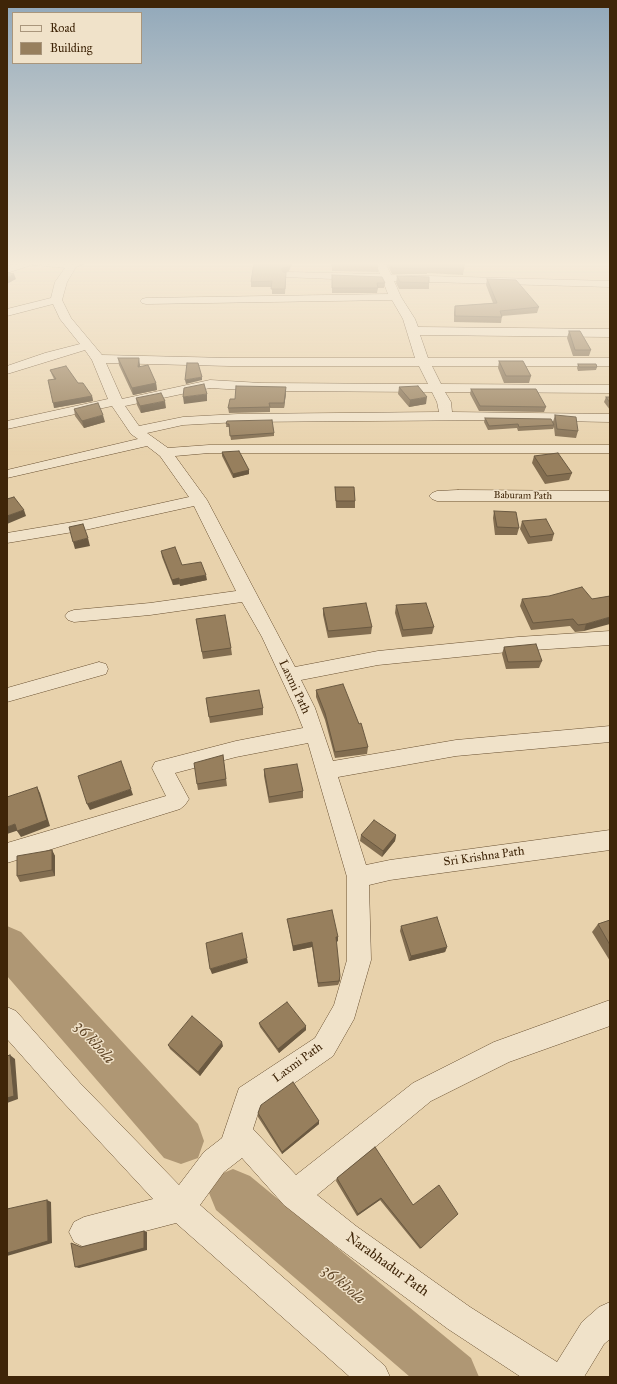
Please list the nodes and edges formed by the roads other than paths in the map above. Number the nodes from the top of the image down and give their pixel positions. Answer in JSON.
{"nodes":[{"id":1,"x":72,"y":327,"type":"edge"},
{"id":2,"x":412,"y":327,"type":"edge"},
{"id":3,"x":414,"y":331,"type":"junction"},
{"id":4,"x":610,"y":333,"type":"edge"},
{"id":5,"x":92,"y":353,"type":"junction"},
{"id":6,"x":424,"y":361,"type":"junction"},
{"id":7,"x":610,"y":362,"type":"edge"},
{"id":8,"x":7,"y":370,"type":"edge"},
{"id":9,"x":436,"y":388,"type":"junction"},
{"id":10,"x":610,"y":389,"type":"edge"},
{"id":11,"x":117,"y":402,"type":"junction"},
{"id":12,"x":446,"y":417,"type":"junction"},
{"id":13,"x":610,"y":418,"type":"edge"},
{"id":14,"x":7,"y":425,"type":"edge"},
{"id":15,"x":143,"y":436,"type":"junction"},
{"id":16,"x":610,"y":449,"type":"edge"},
{"id":17,"x":165,"y":453,"type":"junction"},
{"id":18,"x":7,"y":474,"type":"edge"},
{"id":19,"x":437,"y":496,"type":"dead end"},
{"id":20,"x":610,"y":496,"type":"edge"},
{"id":21,"x":199,"y":500,"type":"junction"},
{"id":22,"x":7,"y":538,"type":"edge"},
{"id":23,"x":247,"y":595,"type":"junction"},
{"id":24,"x":74,"y":616,"type":"dead end"},
{"id":25,"x":610,"y":638,"type":"edge"},
{"id":26,"x":99,"y":669,"type":"dead end"},
{"id":27,"x":289,"y":676,"type":"junction"},
{"id":28,"x":7,"y":695,"type":"edge"},
{"id":29,"x":314,"y":734,"type":"junction"},
{"id":30,"x":610,"y":734,"type":"edge"},
{"id":31,"x":326,"y":771,"type":"junction"},
{"id":32,"x":610,"y":840,"type":"edge"},
{"id":33,"x":7,"y":853,"type":"edge"},
{"id":34,"x":358,"y":877,"type":"junction"},
{"id":35,"x":610,"y":1013,"type":"edge"},
{"id":36,"x":7,"y":1020,"type":"edge"},
{"id":37,"x":239,"y":1134,"type":"junction"},
{"id":38,"x":294,"y":1196,"type":"junction"},
{"id":39,"x":180,"y":1207,"type":"junction"},
{"id":40,"x":84,"y":1232,"type":"dead end"},
{"id":41,"x":610,"y":1318,"type":"edge"},
{"id":42,"x":374,"y":1377,"type":"edge"},
{"id":43,"x":550,"y":1377,"type":"edge"},
{"id":44,"x":566,"y":1377,"type":"edge"}],
"edges":[{"from":1,"to":5,"type":"street","name":"Laxmi Path"},
{"from":2,"to":3,"type":"street"},
{"from":3,"to":4,"type":"street"},
{"from":3,"to":6,"type":"street"},
{"from":5,"to":6,"type":"street"},
{"from":5,"to":8,"type":"street"},
{"from":5,"to":11,"type":"street","name":"Laxmi Path"},
{"from":6,"to":7,"type":"street"},
{"from":6,"to":9,"type":"street"},
{"from":9,"to":10,"type":"street"},
{"from":9,"to":11,"type":"street"},
{"from":9,"to":12,"type":"street"},
{"from":11,"to":14,"type":"street"},
{"from":11,"to":15,"type":"street","name":"Laxmi Path"},
{"from":12,"to":13,"type":"street"},
{"from":12,"to":15,"type":"street"},
{"from":15,"to":17,"type":"street","name":"Laxmi Path"},
{"from":15,"to":18,"type":"street"},
{"from":16,"to":17,"type":"street"},
{"from":17,"to":21,"type":"street","name":"Laxmi Path"},
{"from":19,"to":20,"type":"street","name":"Baburam Path"},
{"from":21,"to":22,"type":"street"},
{"from":21,"to":23,"type":"street","name":"Laxmi Path"},
{"from":23,"to":24,"type":"street"},
{"from":23,"to":27,"type":"street","name":"Laxmi Path"},
{"from":25,"to":27,"type":"street"},
{"from":26,"to":28,"type":"street"},
{"from":27,"to":29,"type":"street","name":"Laxmi Path"},
{"from":29,"to":31,"type":"street","name":"Laxmi Path"},
{"from":29,"to":33,"type":"street"},
{"from":30,"to":31,"type":"street"},
{"from":31,"to":34,"type":"street","name":"Laxmi Path"},
{"from":32,"to":34,"type":"street","name":"Sri Krishna Path"},
{"from":34,"to":37,"type":"street","name":"Laxmi Path"},
{"from":35,"to":38,"type":"street"},
{"from":36,"to":39,"type":"street"},
{"from":37,"to":38,"type":"street","name":"Narabhadur Path"},
{"from":37,"to":39,"type":"street","name":"Laxmi Path"},
{"from":38,"to":43,"type":"street","name":"Narabhadur Path"},
{"from":39,"to":40,"type":"street"},
{"from":39,"to":42,"type":"street"},
{"from":41,"to":44,"type":"street"}]}
